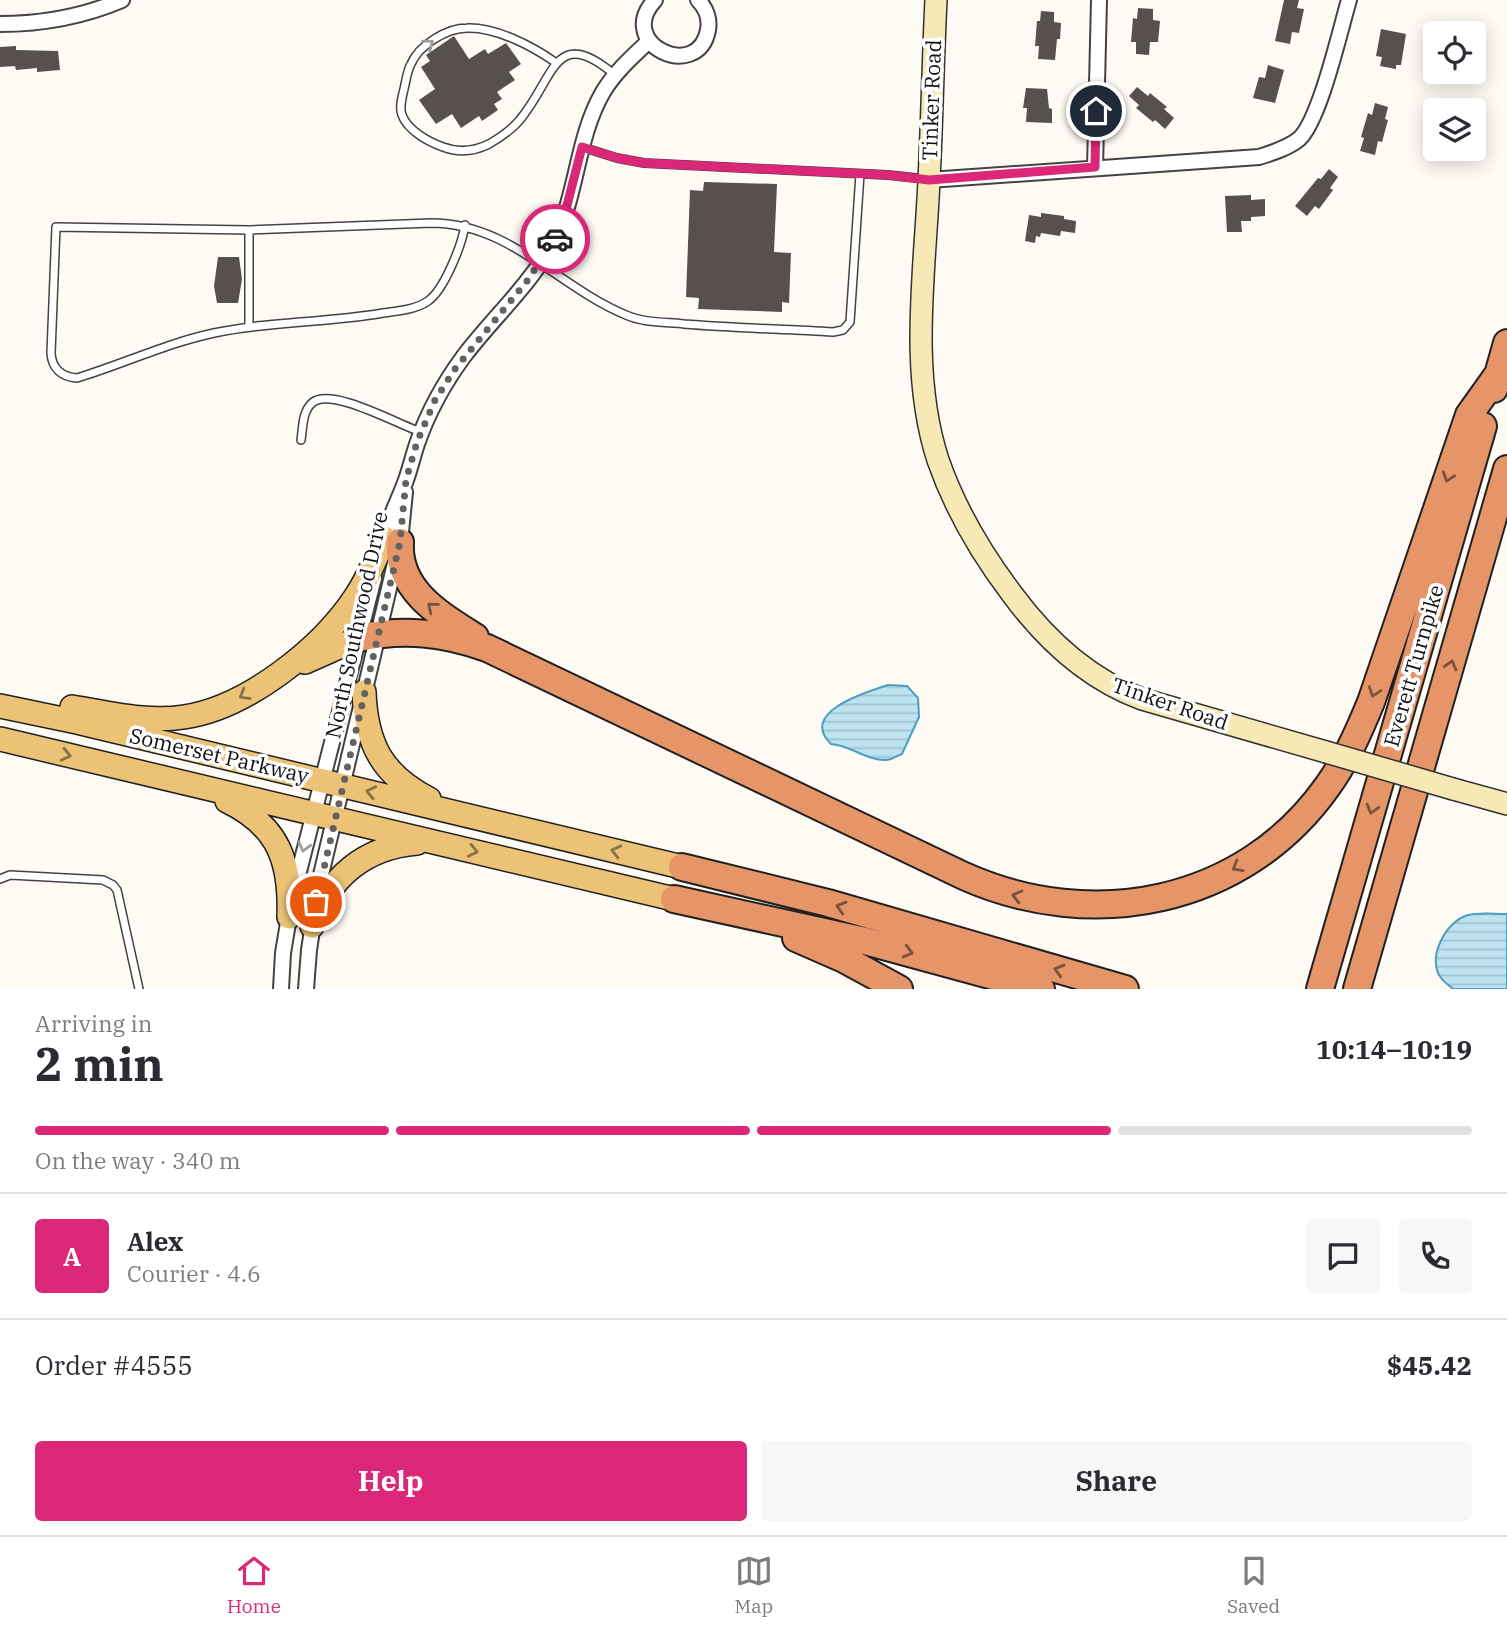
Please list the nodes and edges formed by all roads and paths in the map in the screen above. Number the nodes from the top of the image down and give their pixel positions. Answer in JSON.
{"nodes":[{"id":1,"x":122,"y":0,"type":"edge"},
{"id":2,"x":655,"y":0,"type":"edge"},
{"id":3,"x":699,"y":0,"type":"edge"},
{"id":4,"x":936,"y":0,"type":"edge"},
{"id":5,"x":1100,"y":0,"type":"edge"},
{"id":6,"x":1349,"y":0,"type":"edge"},
{"id":7,"x":0,"y":24,"type":"edge"},
{"id":8,"x":649,"y":41,"type":"junction"},
{"id":9,"x":555,"y":62,"type":"junction"},
{"id":10,"x":615,"y":75,"type":"junction"},
{"id":11,"x":582,"y":147,"type":"junction"},
{"id":12,"x":1095,"y":167,"type":"junction"},
{"id":13,"x":860,"y":174,"type":"junction"},
{"id":14,"x":929,"y":180,"type":"junction"},
{"id":15,"x":465,"y":225,"type":"junction"},
{"id":16,"x":248,"y":230,"type":"junction"},
{"id":17,"x":540,"y":264,"type":"junction"},
{"id":18,"x":249,"y":327,"type":"junction"},
{"id":19,"x":1507,"y":343,"type":"edge"},
{"id":20,"x":1499,"y":373,"type":"junction"},
{"id":21,"x":421,"y":432,"type":"junction"},
{"id":22,"x":301,"y":440,"type":"dead end"},
{"id":23,"x":1507,"y":469,"type":"edge"},
{"id":24,"x":392,"y":540,"type":"junction"},
{"id":25,"x":369,"y":636,"type":"junction"},
{"id":26,"x":531,"y":668,"type":"junction"},
{"id":27,"x":274,"y":678,"type":"junction"},
{"id":28,"x":364,"y":692,"type":"junction"},
{"id":29,"x":0,"y":697,"type":"edge"},
{"id":30,"x":0,"y":706,"type":"edge"},
{"id":31,"x":0,"y":740,"type":"edge"},
{"id":32,"x":186,"y":783,"type":"junction"},
{"id":33,"x":332,"y":783,"type":"junction"},
{"id":34,"x":1507,"y":804,"type":"edge"},
{"id":35,"x":464,"y":814,"type":"junction"},
{"id":36,"x":324,"y":816,"type":"junction"},
{"id":37,"x":1405,"y":824,"type":"junction"},
{"id":38,"x":438,"y":843,"type":"junction"},
{"id":39,"x":682,"y":867,"type":"joint"},
{"id":40,"x":0,"y":880,"type":"edge"},
{"id":41,"x":674,"y":899,"type":"junction"},
{"id":42,"x":289,"y":917,"type":"junction"},
{"id":43,"x":312,"y":926,"type":"junction"},
{"id":44,"x":139,"y":989,"type":"edge"},
{"id":45,"x":281,"y":989,"type":"edge"},
{"id":46,"x":306,"y":989,"type":"edge"},
{"id":47,"x":898,"y":989,"type":"edge"},
{"id":48,"x":1041,"y":989,"type":"edge"},
{"id":49,"x":1125,"y":989,"type":"edge"},
{"id":50,"x":1320,"y":989,"type":"edge"},
{"id":51,"x":1357,"y":989,"type":"edge"},
{"id":52,"x":1368,"y":989,"type":"edge"}],
"edges":[{"from":1,"to":7,"type":"street"},
{"from":2,"to":8,"type":"street"},
{"from":3,"to":8,"type":"street"},
{"from":4,"to":14,"type":"street","name":"Tinker Road"},
{"from":5,"to":12,"type":"street"},
{"from":6,"to":12,"type":"street"},
{"from":8,"to":10,"type":"street","name":"North Southwood Drive"},
{"from":9,"to":9,"type":"lane","one_way":true},
{"from":9,"to":10,"type":"lane"},
{"from":10,"to":11,"type":"street","name":"North Southwood Drive"},
{"from":11,"to":13,"type":"lane"},
{"from":11,"to":17,"type":"street","name":"North Southwood Drive"},
{"from":12,"to":14,"type":"street"},
{"from":13,"to":14,"type":"lane"},
{"from":13,"to":17,"type":"lane"},
{"from":14,"to":34,"type":"street","name":"Tinker Road","bridge":true},
{"from":15,"to":16,"type":"lane"},
{"from":15,"to":17,"type":"lane"},
{"from":15,"to":18,"type":"lane"},
{"from":16,"to":18,"type":"lane"},
{"from":16,"to":18,"type":"lane"},
{"from":17,"to":21,"type":"street","name":"North Southwood Drive"},
{"from":19,"to":20,"type":"highway","name":"Everett Turnpike"},
{"from":20,"to":26,"type":"highway","one_way":true},
{"from":20,"to":50,"type":"highway","name":"Everett Turnpike","one_way":true},
{"from":21,"to":22,"type":"lane"},
{"from":21,"to":24,"type":"street","name":"North Southwood Drive"},
{"from":37,"to":23,"type":"highway","name":"Everett Turnpike","one_way":true},
{"from":24,"to":25,"type":"street","name":"North Southwood Drive"},
{"from":26,"to":24,"type":"highway","one_way":true},
{"from":24,"to":27,"type":"main road"},
{"from":25,"to":26,"type":"highway"},
{"from":25,"to":27,"type":"main road"},
{"from":25,"to":28,"type":"street","name":"North Southwood Drive"},
{"from":25,"to":33,"type":"street","name":"North Southwood Drive"},
{"from":27,"to":29,"type":"main road","one_way":true},
{"from":28,"to":33,"type":"street","name":"North Southwood Drive"},
{"from":28,"to":35,"type":"main road"},
{"from":30,"to":33,"type":"main road","name":"Somerset Parkway"},
{"from":31,"to":32,"type":"main road","name":"Somerset Parkway","one_way":true},
{"from":32,"to":36,"type":"main road","name":"Somerset Parkway"},
{"from":32,"to":42,"type":"main road"},
{"from":35,"to":33,"type":"main road","name":"Somerset Parkway","one_way":true},
{"from":33,"to":36,"type":"street"},
{"from":33,"to":36,"type":"street","name":"North Southwood Drive"},
{"from":39,"to":35,"type":"main road","name":"Somerset Parkway","one_way":true},
{"from":36,"to":38,"type":"main road","name":"Somerset Parkway"},
{"from":36,"to":42,"type":"street","one_way":true},
{"from":36,"to":43,"type":"street"},
{"from":37,"to":51,"type":"highway","name":"Everett Turnpike"},
{"from":37,"to":52,"type":"highway"},
{"from":38,"to":41,"type":"main road","name":"Somerset Parkway","one_way":true},
{"from":38,"to":43,"type":"main road"},
{"from":49,"to":39,"type":"highway","one_way":true},
{"from":40,"to":44,"type":"lane"},
{"from":41,"to":47,"type":"highway"},
{"from":41,"to":48,"type":"highway","one_way":true},
{"from":42,"to":45,"type":"street"},
{"from":43,"to":46,"type":"street"}]}
